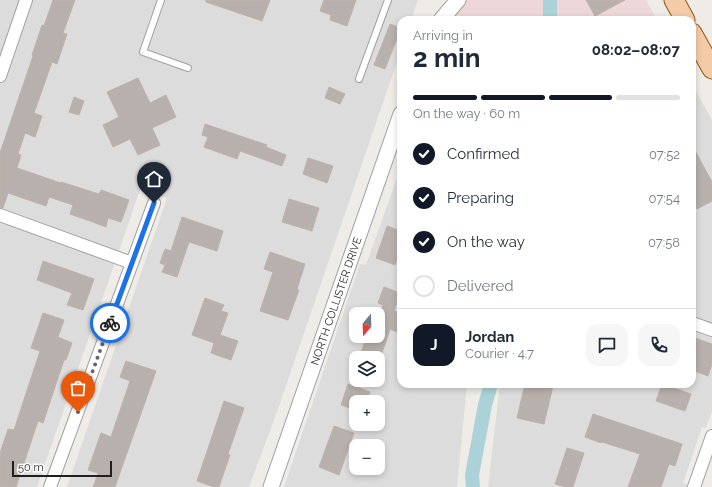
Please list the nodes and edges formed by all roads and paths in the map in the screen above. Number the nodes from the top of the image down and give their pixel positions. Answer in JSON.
{"nodes":[{"id":1,"x":26,"y":0,"type":"edge"},
{"id":2,"x":161,"y":0,"type":"edge"},
{"id":3,"x":388,"y":0,"type":"edge"},
{"id":4,"x":458,"y":0,"type":"edge"},
{"id":5,"x":674,"y":0,"type":"edge"},
{"id":6,"x":444,"y":16,"type":"edge"},
{"id":7,"x":683,"y":16,"type":"edge"},
{"id":8,"x":696,"y":40,"type":"edge"},
{"id":9,"x":188,"y":68,"type":"dead end"},
{"id":10,"x":712,"y":69,"type":"edge"},
{"id":11,"x":0,"y":76,"type":"edge"},
{"id":12,"x":359,"y":79,"type":"dead end"},
{"id":13,"x":397,"y":125,"type":"edge"},
{"id":14,"x":154,"y":203,"type":"dead end"},
{"id":15,"x":0,"y":215,"type":"edge"},
{"id":16,"x":132,"y":263,"type":"junction"},
{"id":17,"x":696,"y":324,"type":"edge"},
{"id":18,"x":712,"y":330,"type":"edge"},
{"id":19,"x":712,"y":436,"type":"edge"},
{"id":20,"x":50,"y":487,"type":"edge"},
{"id":21,"x":271,"y":487,"type":"edge"},
{"id":22,"x":694,"y":487,"type":"edge"}],
"edges":[{"from":1,"to":11,"type":"street"},
{"from":2,"to":9,"type":"lane"},
{"from":3,"to":12,"type":"lane"},
{"from":4,"to":6,"type":"street"},
{"from":5,"to":7,"type":"main road"},
{"from":8,"to":10,"type":"main road"},
{"from":13,"to":21,"type":"street","name":"NORTH COLLISTER DRIVE"},
{"from":14,"to":16,"type":"street"},
{"from":15,"to":16,"type":"street"},
{"from":16,"to":20,"type":"street"},
{"from":17,"to":18,"type":"street"},
{"from":19,"to":22,"type":"street"}]}
